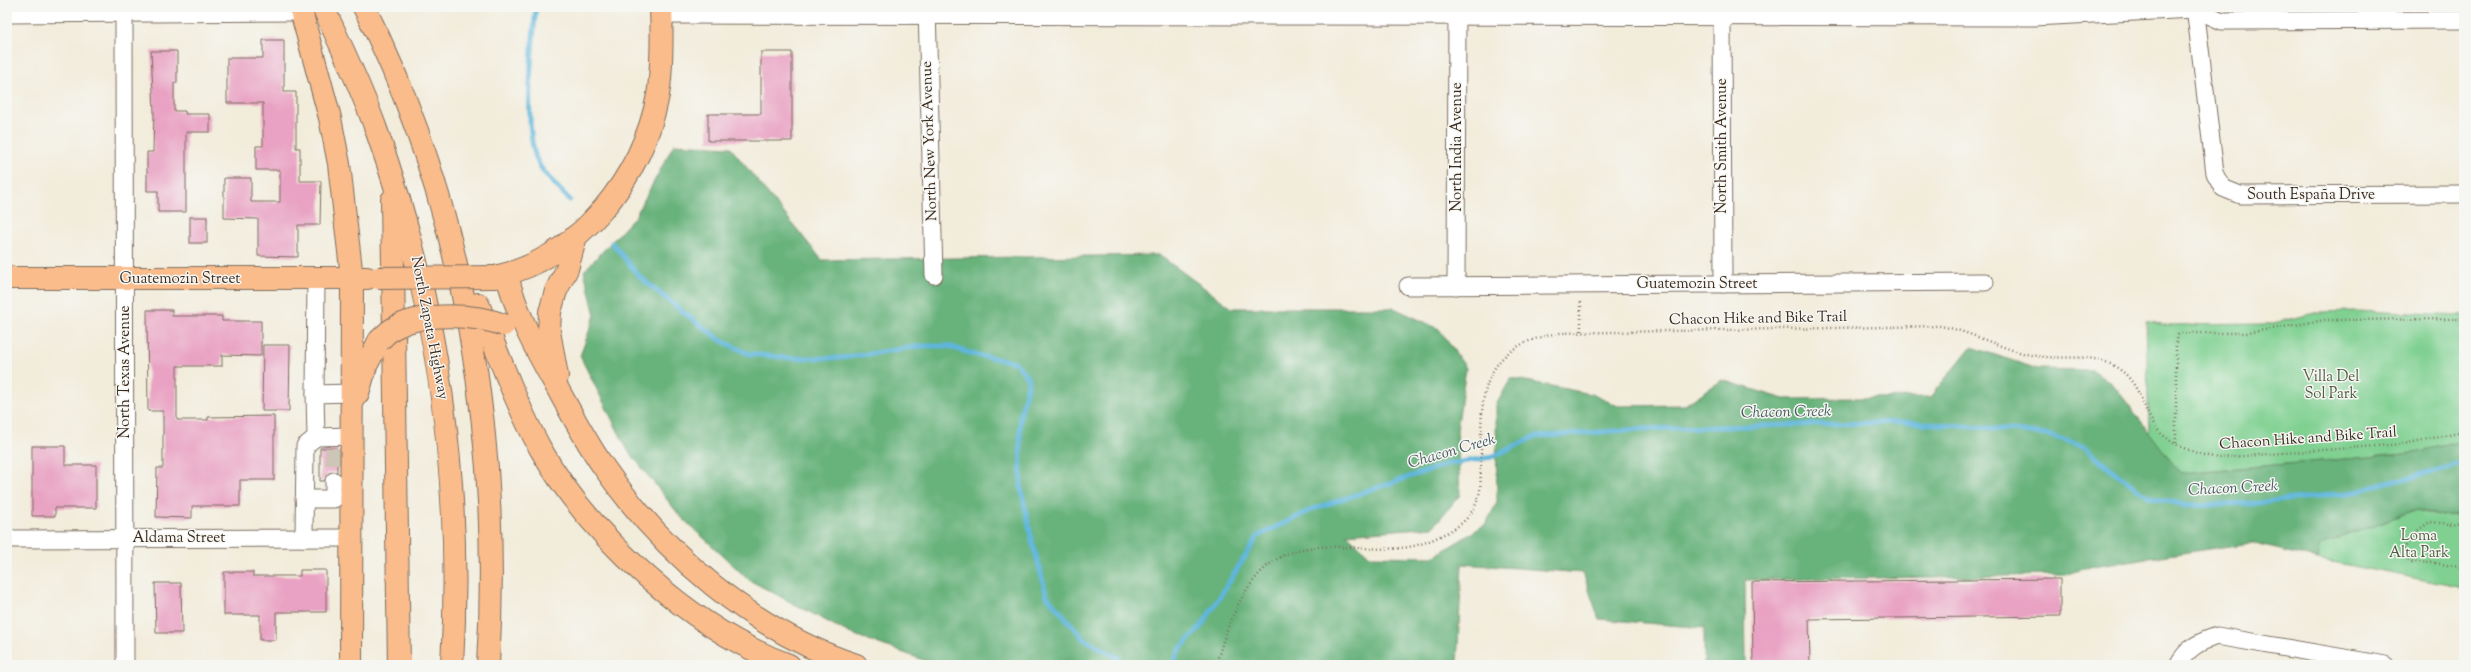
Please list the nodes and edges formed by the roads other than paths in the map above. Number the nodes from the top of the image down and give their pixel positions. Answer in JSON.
{"nodes":[{"id":1,"x":323,"y":7,"type":"edge"},
{"id":2,"x":364,"y":7,"type":"edge"},
{"id":3,"x":2196,"y":8,"type":"edge"},
{"id":4,"x":124,"y":10,"type":"edge"},
{"id":5,"x":301,"y":10,"type":"edge"},
{"id":6,"x":661,"y":11,"type":"edge"},
{"id":7,"x":927,"y":11,"type":"edge"},
{"id":8,"x":1457,"y":11,"type":"edge"},
{"id":9,"x":1722,"y":11,"type":"edge"},
{"id":10,"x":7,"y":14,"type":"edge"},
{"id":11,"x":2369,"y":14,"type":"edge"},
{"id":12,"x":2464,"y":20,"type":"edge"},
{"id":13,"x":392,"y":174,"type":"junction"},
{"id":14,"x":2464,"y":194,"type":"edge"},
{"id":15,"x":576,"y":236,"type":"junction"},
{"id":16,"x":453,"y":244,"type":"junction"},
{"id":17,"x":934,"y":275,"type":"dead end"},
{"id":18,"x":501,"y":276,"type":"junction"},
{"id":19,"x":7,"y":278,"type":"edge"},
{"id":20,"x":316,"y":278,"type":"junction"},
{"id":21,"x":352,"y":278,"type":"junction"},
{"id":22,"x":125,"y":279,"type":"junction"},
{"id":23,"x":1985,"y":282,"type":"dead end"},
{"id":24,"x":1723,"y":284,"type":"junction"},
{"id":25,"x":1408,"y":286,"type":"dead end"},
{"id":26,"x":1456,"y":286,"type":"junction"},
{"id":27,"x":559,"y":392,"type":"junction"},
{"id":28,"x":351,"y":393,"type":"junction"},
{"id":29,"x":315,"y":394,"type":"junction"},
{"id":30,"x":343,"y":434,"type":"junction"},
{"id":31,"x":316,"y":437,"type":"junction"},
{"id":32,"x":334,"y":481,"type":"tunnel mouth"},
{"id":33,"x":304,"y":499,"type":"junction"},
{"id":34,"x":304,"y":538,"type":"junction"},
{"id":35,"x":351,"y":538,"type":"junction"},
{"id":36,"x":7,"y":539,"type":"edge"},
{"id":37,"x":125,"y":539,"type":"junction"},
{"id":38,"x":353,"y":660,"type":"edge"},
{"id":39,"x":125,"y":665,"type":"edge"},
{"id":40,"x":399,"y":665,"type":"edge"},
{"id":41,"x":452,"y":665,"type":"edge"},
{"id":42,"x":488,"y":665,"type":"edge"},
{"id":43,"x":789,"y":665,"type":"edge"},
{"id":44,"x":856,"y":665,"type":"edge"},
{"id":45,"x":2178,"y":665,"type":"edge"},
{"id":46,"x":2385,"y":665,"type":"edge"}],
"edges":[{"from":1,"to":13,"type":"main road","name":"North Zapata Highway"},
{"from":2,"to":16,"type":"main road"},
{"from":3,"to":9,"type":"street"},
{"from":3,"to":11,"type":"street"},
{"from":3,"to":14,"type":"street","name":"South España Drive"},
{"from":4,"to":5,"type":"street"},
{"from":4,"to":10,"type":"street"},
{"from":4,"to":22,"type":"street","name":"North Texas Avenue"},
{"from":5,"to":21,"type":"main road"},
{"from":6,"to":7,"type":"street"},
{"from":6,"to":15,"type":"main road"},
{"from":7,"to":8,"type":"street"},
{"from":7,"to":17,"type":"street","name":"North New York Avenue"},
{"from":8,"to":9,"type":"street"},
{"from":8,"to":26,"type":"street","name":"North India Avenue"},
{"from":9,"to":24,"type":"street","name":"North Smith Avenue"},
{"from":11,"to":12,"type":"street"},
{"from":13,"to":40,"type":"main road"},
{"from":13,"to":41,"type":"main road","name":"North Zapata Highway"},
{"from":15,"to":18,"type":"main road"},
{"from":15,"to":27,"type":"main road"},
{"from":16,"to":42,"type":"main road"},
{"from":16,"to":43,"type":"main road"},
{"from":18,"to":21,"type":"main road","name":"Guatemozin Street","bridge":true},
{"from":18,"to":27,"type":"main road"},
{"from":19,"to":22,"type":"main road","name":"Guatemozin Street"},
{"from":20,"to":21,"type":"main road","name":"Guatemozin Street"},
{"from":20,"to":22,"type":"main road","name":"Guatemozin Street"},
{"from":20,"to":29,"type":"street"},
{"from":21,"to":28,"type":"main road"},
{"from":22,"to":37,"type":"street","name":"North Texas Avenue"},
{"from":23,"to":24,"type":"street","name":"Guatemozin Street"},
{"from":24,"to":26,"type":"street","name":"Guatemozin Street"},
{"from":25,"to":26,"type":"street","name":"Guatemozin Street"},
{"from":27,"to":30,"type":"main road","bridge":true},
{"from":27,"to":44,"type":"main road"},
{"from":28,"to":29,"type":"street"},
{"from":28,"to":30,"type":"main road"},
{"from":29,"to":31,"type":"street"},
{"from":30,"to":31,"type":"street"},
{"from":30,"to":35,"type":"main road"},
{"from":31,"to":33,"type":"street"},
{"from":32,"to":33,"type":"street"},
{"from":33,"to":34,"type":"street"},
{"from":34,"to":35,"type":"street","name":"Aldama Street"},
{"from":34,"to":37,"type":"street","name":"Aldama Street"},
{"from":35,"to":38,"type":"main road"},
{"from":36,"to":37,"type":"street","name":"Aldama Street"},
{"from":37,"to":39,"type":"street","name":"North Texas Avenue"},
{"from":45,"to":46,"type":"street"}]}
